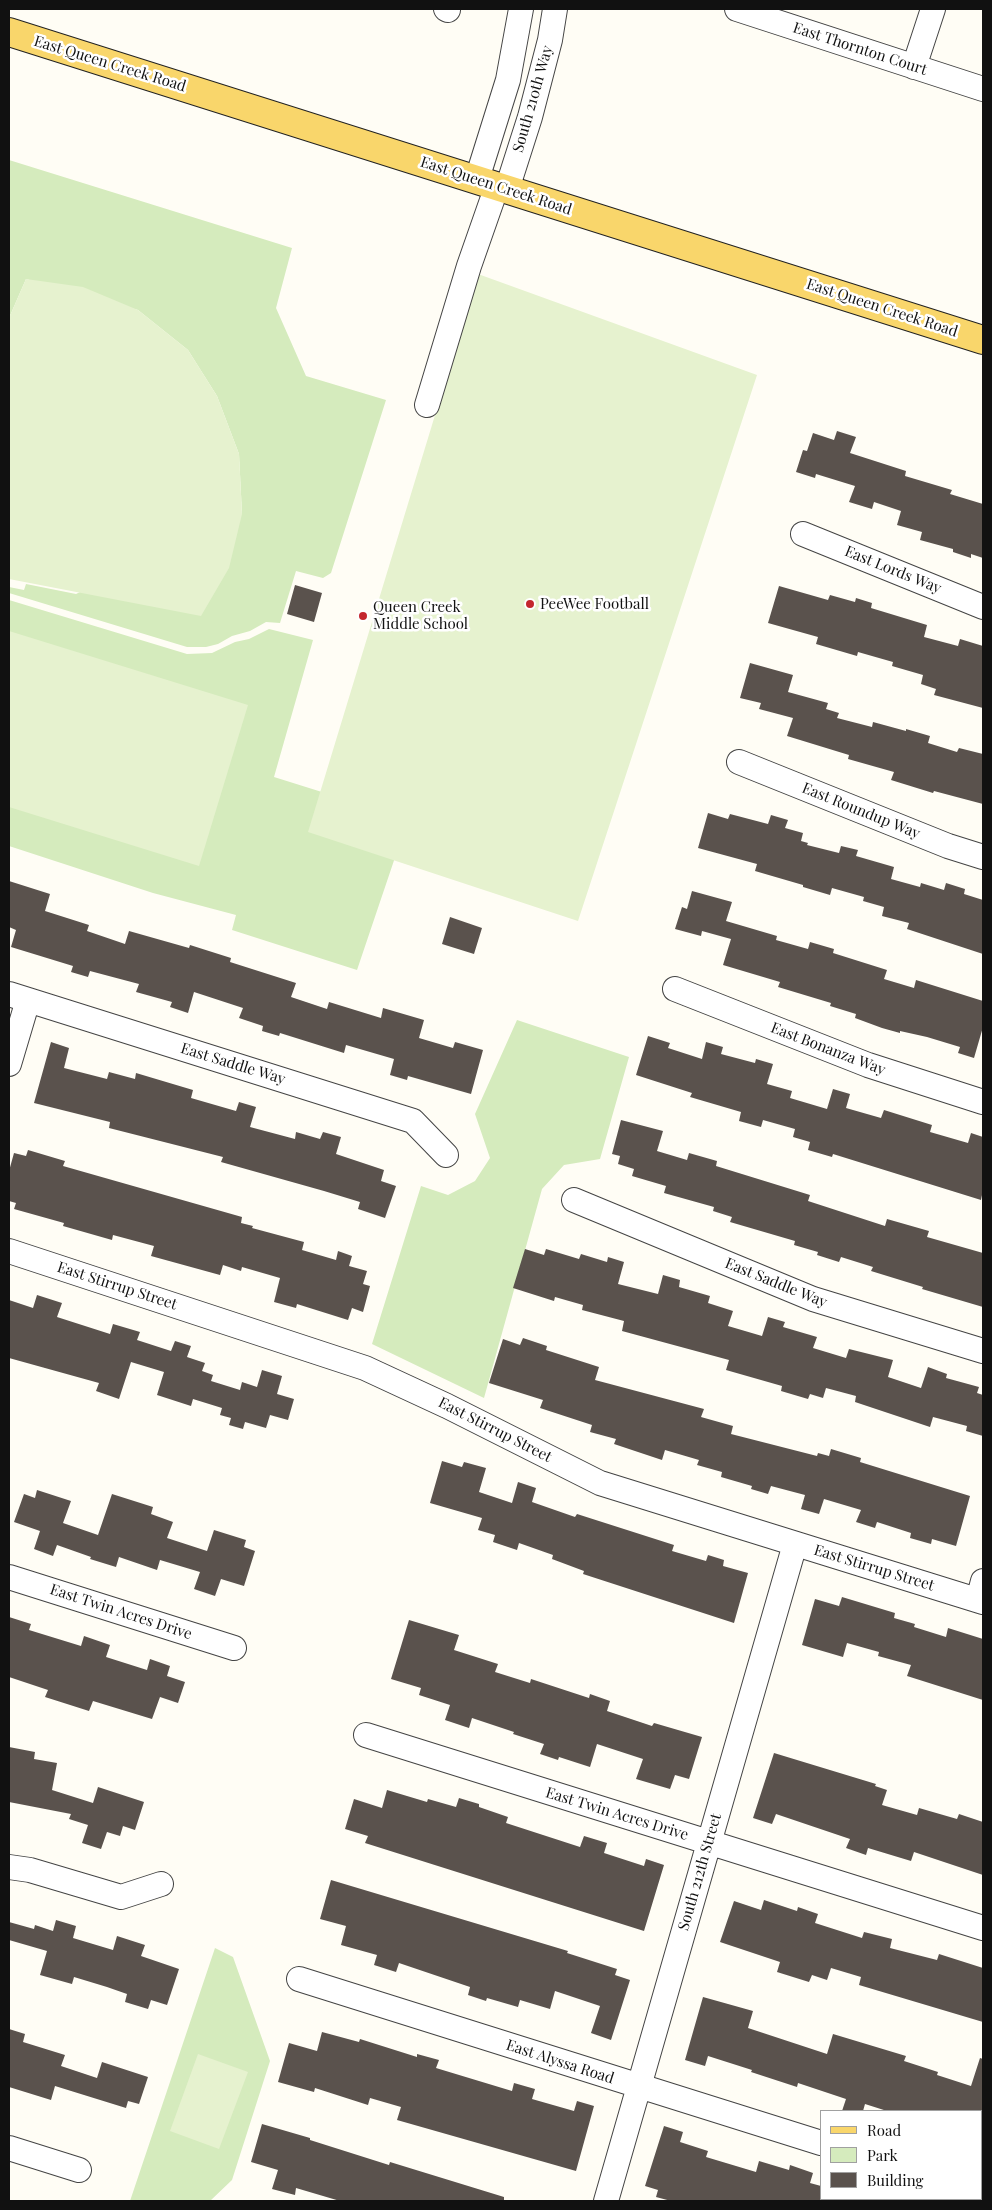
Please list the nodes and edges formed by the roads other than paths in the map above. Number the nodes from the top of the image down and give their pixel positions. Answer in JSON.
{"nodes":[{"id":1,"x":521,"y":9,"type":"edge"},
{"id":2,"x":555,"y":9,"type":"edge"},
{"id":3,"x":737,"y":9,"type":"edge"},
{"id":4,"x":933,"y":9,"type":"edge"},
{"id":5,"x":9,"y":32,"type":"edge"},
{"id":6,"x":914,"y":67,"type":"junction"},
{"id":7,"x":983,"y":89,"type":"edge"},
{"id":8,"x":494,"y":185,"type":"junction"},
{"id":9,"x":983,"y":340,"type":"edge"},
{"id":10,"x":427,"y":405,"type":"dead end"},
{"id":11,"x":803,"y":534,"type":"dead end"},
{"id":12,"x":983,"y":607,"type":"edge"},
{"id":13,"x":740,"y":762,"type":"dead end"},
{"id":14,"x":983,"y":857,"type":"edge"},
{"id":15,"x":675,"y":988,"type":"dead end"},
{"id":16,"x":18,"y":997,"type":"edge"},
{"id":17,"x":9,"y":1064,"type":"edge"},
{"id":18,"x":983,"y":1102,"type":"edge"},
{"id":19,"x":446,"y":1155,"type":"dead end"},
{"id":20,"x":574,"y":1200,"type":"dead end"},
{"id":21,"x":9,"y":1251,"type":"edge"},
{"id":22,"x":983,"y":1351,"type":"edge"},
{"id":23,"x":795,"y":1544,"type":"junction"},
{"id":24,"x":9,"y":1577,"type":"edge"},
{"id":25,"x":981,"y":1594,"type":"edge"},
{"id":26,"x":234,"y":1648,"type":"dead end"},
{"id":27,"x":366,"y":1735,"type":"dead end"},
{"id":28,"x":709,"y":1842,"type":"junction"},
{"id":29,"x":9,"y":1867,"type":"edge"},
{"id":30,"x":161,"y":1884,"type":"dead end"},
{"id":31,"x":983,"y":1928,"type":"edge"},
{"id":32,"x":299,"y":1980,"type":"dead end"},
{"id":33,"x":639,"y":2087,"type":"junction"},
{"id":34,"x":820,"y":2143,"type":"edge"},
{"id":35,"x":9,"y":2148,"type":"edge"},
{"id":36,"x":79,"y":2170,"type":"dead end"},
{"id":37,"x":606,"y":2201,"type":"edge"}],
"edges":[{"from":1,"to":8,"type":"street","name":"South 210th Way"},
{"from":2,"to":8,"type":"street","name":"South 210th Way"},
{"from":3,"to":6,"type":"street","name":"East Thornton Court"},
{"from":4,"to":6,"type":"street"},
{"from":5,"to":8,"type":"main road","name":"East Queen Creek Road"},
{"from":6,"to":7,"type":"street","name":"East Thornton Court"},
{"from":8,"to":9,"type":"main road","name":"East Queen Creek Road"},
{"from":8,"to":10,"type":"street"},
{"from":11,"to":12,"type":"street","name":"East Lords Way"},
{"from":13,"to":14,"type":"street","name":"East Roundup Way"},
{"from":15,"to":18,"type":"street","name":"East Bonanza Way"},
{"from":16,"to":17,"type":"street"},
{"from":16,"to":19,"type":"street","name":"East Saddle Way"},
{"from":20,"to":22,"type":"street","name":"East Saddle Way"},
{"from":21,"to":23,"type":"street","name":"East Stirrup Street"},
{"from":23,"to":25,"type":"street","name":"East Stirrup Street"},
{"from":23,"to":28,"type":"street","name":"South 212th Street"},
{"from":24,"to":26,"type":"street","name":"East Twin Acres Drive"},
{"from":27,"to":28,"type":"street","name":"East Twin Acres Drive"},
{"from":28,"to":31,"type":"street","name":"East Twin Acres Drive"},
{"from":28,"to":33,"type":"street","name":"South 212th Street"},
{"from":29,"to":30,"type":"street"},
{"from":32,"to":33,"type":"street","name":"East Alyssa Road"},
{"from":33,"to":34,"type":"street","name":"East Alyssa Road"},
{"from":33,"to":37,"type":"street","name":"South 212th Street"},
{"from":35,"to":36,"type":"street"}]}
